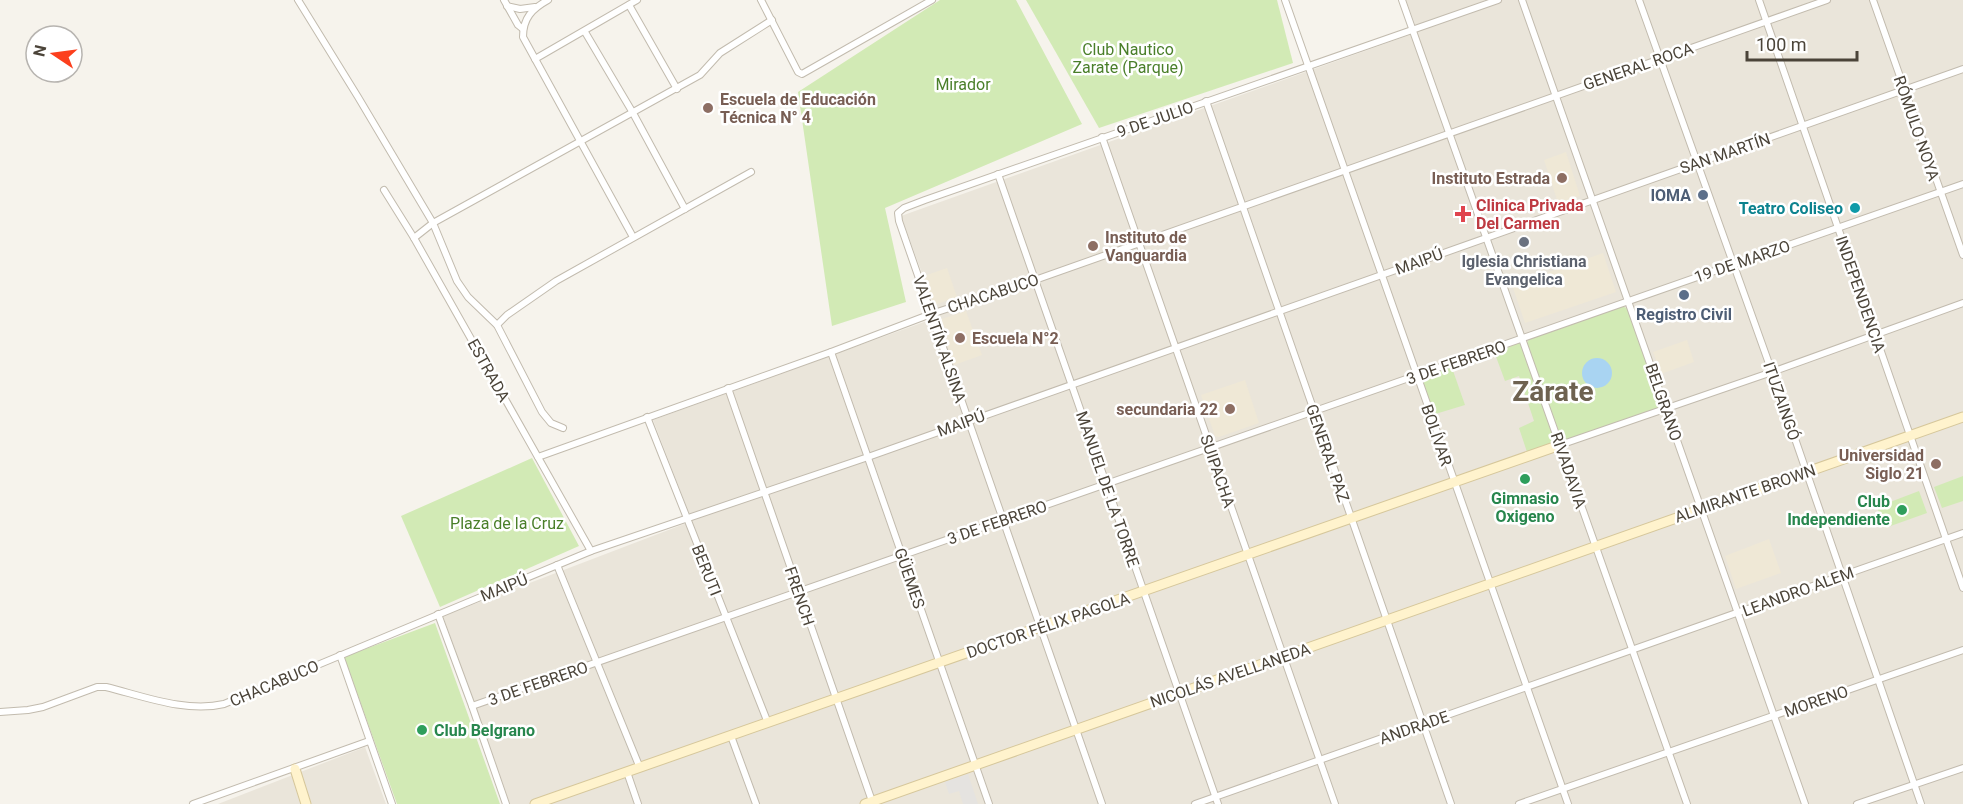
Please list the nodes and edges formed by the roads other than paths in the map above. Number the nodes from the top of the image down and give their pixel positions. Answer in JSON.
{"nodes":[{"id":1,"x":298,"y":0,"type":"edge"},
{"id":2,"x":548,"y":0,"type":"edge"},
{"id":3,"x":637,"y":0,"type":"edge"},
{"id":4,"x":760,"y":0,"type":"edge"},
{"id":5,"x":932,"y":0,"type":"edge"},
{"id":6,"x":1285,"y":0,"type":"edge"},
{"id":7,"x":1402,"y":0,"type":"edge"},
{"id":8,"x":1498,"y":0,"type":"edge"},
{"id":9,"x":1522,"y":0,"type":"edge"},
{"id":10,"x":1639,"y":0,"type":"edge"},
{"id":11,"x":1759,"y":0,"type":"edge"},
{"id":12,"x":1827,"y":0,"type":"edge"},
{"id":13,"x":1873,"y":0,"type":"edge"},
{"id":14,"x":505,"y":3,"type":"edge"},
{"id":15,"x":629,"y":4,"type":"junction"},
{"id":16,"x":536,"y":7,"type":"junction"},
{"id":17,"x":772,"y":20,"type":"junction"},
{"id":18,"x":1767,"y":21,"type":"junction"},
{"id":19,"x":523,"y":29,"type":"junction"},
{"id":20,"x":1413,"y":29,"type":"junction"},
{"id":21,"x":585,"y":32,"type":"junction"},
{"id":22,"x":535,"y":59,"type":"junction"},
{"id":23,"x":1660,"y":59,"type":"junction"},
{"id":24,"x":1309,"y":66,"type":"junction"},
{"id":25,"x":1963,"y":69,"type":"edge"},
{"id":26,"x":677,"y":89,"type":"junction"},
{"id":27,"x":1904,"y":90,"type":"junction"},
{"id":28,"x":1556,"y":95,"type":"junction"},
{"id":29,"x":1206,"y":101,"type":"junction"},
{"id":30,"x":633,"y":113,"type":"junction"},
{"id":31,"x":1802,"y":126,"type":"junction"},
{"id":32,"x":1450,"y":132,"type":"junction"},
{"id":33,"x":1102,"y":137,"type":"junction"},
{"id":34,"x":581,"y":142,"type":"junction"},
{"id":35,"x":1698,"y":163,"type":"junction"},
{"id":36,"x":1345,"y":171,"type":"junction"},
{"id":37,"x":752,"y":172,"type":"dead end"},
{"id":38,"x":998,"y":174,"type":"junction"},
{"id":39,"x":1963,"y":184,"type":"edge"},
{"id":40,"x":384,"y":189,"type":"dead end"},
{"id":41,"x":1940,"y":192,"type":"junction"},
{"id":42,"x":1592,"y":200,"type":"junction"},
{"id":43,"x":1242,"y":205,"type":"junction"},
{"id":44,"x":685,"y":209,"type":"junction"},
{"id":45,"x":898,"y":213,"type":"joint"},
{"id":46,"x":433,"y":223,"type":"junction"},
{"id":47,"x":1837,"y":228,"type":"junction"},
{"id":48,"x":633,"y":237,"type":"junction"},
{"id":49,"x":1486,"y":237,"type":"junction"},
{"id":50,"x":414,"y":238,"type":"junction"},
{"id":51,"x":1139,"y":242,"type":"junction"},
{"id":52,"x":1963,"y":255,"type":"edge"},
{"id":53,"x":1734,"y":264,"type":"junction"},
{"id":54,"x":1381,"y":274,"type":"junction"},
{"id":55,"x":1035,"y":280,"type":"junction"},
{"id":56,"x":1628,"y":301,"type":"junction"},
{"id":57,"x":1963,"y":303,"type":"edge"},
{"id":58,"x":1279,"y":310,"type":"junction"},
{"id":59,"x":931,"y":314,"type":"junction"},
{"id":60,"x":497,"y":325,"type":"junction"},
{"id":61,"x":1875,"y":334,"type":"junction"},
{"id":62,"x":1522,"y":339,"type":"junction"},
{"id":63,"x":1176,"y":347,"type":"junction"},
{"id":64,"x":831,"y":352,"type":"junction"},
{"id":65,"x":1772,"y":372,"type":"junction"},
{"id":66,"x":1417,"y":376,"type":"junction"},
{"id":67,"x":1072,"y":384,"type":"junction"},
{"id":68,"x":728,"y":388,"type":"junction"},
{"id":69,"x":1667,"y":407,"type":"junction"},
{"id":70,"x":1314,"y":412,"type":"junction"},
{"id":71,"x":647,"y":417,"type":"junction"},
{"id":72,"x":1963,"y":417,"type":"edge"},
{"id":73,"x":968,"y":420,"type":"junction"},
{"id":74,"x":563,"y":428,"type":"dead end"},
{"id":75,"x":1910,"y":436,"type":"junction"},
{"id":76,"x":1560,"y":445,"type":"junction"},
{"id":77,"x":1210,"y":448,"type":"junction"},
{"id":78,"x":538,"y":457,"type":"junction"},
{"id":79,"x":868,"y":457,"type":"junction"},
{"id":80,"x":1806,"y":472,"type":"junction"},
{"id":81,"x":1454,"y":481,"type":"junction"},
{"id":82,"x":1107,"y":484,"type":"junction"},
{"id":83,"x":764,"y":492,"type":"junction"},
{"id":84,"x":1701,"y":509,"type":"junction"},
{"id":85,"x":686,"y":518,"type":"junction"},
{"id":86,"x":1351,"y":518,"type":"junction"},
{"id":87,"x":1003,"y":520,"type":"junction"},
{"id":88,"x":1963,"y":533,"type":"edge"},
{"id":89,"x":1946,"y":539,"type":"junction"},
{"id":90,"x":1595,"y":546,"type":"junction"},
{"id":91,"x":591,"y":551,"type":"junction"},
{"id":92,"x":1248,"y":554,"type":"junction"},
{"id":93,"x":902,"y":556,"type":"junction"},
{"id":94,"x":557,"y":565,"type":"junction"},
{"id":95,"x":1842,"y":576,"type":"junction"},
{"id":96,"x":1490,"y":584,"type":"junction"},
{"id":97,"x":1963,"y":588,"type":"edge"},
{"id":98,"x":1144,"y":591,"type":"junction"},
{"id":99,"x":799,"y":592,"type":"junction"},
{"id":100,"x":1738,"y":613,"type":"junction"},
{"id":101,"x":438,"y":614,"type":"junction"},
{"id":102,"x":726,"y":617,"type":"junction"},
{"id":103,"x":1387,"y":620,"type":"junction"},
{"id":104,"x":1040,"y":628,"type":"junction"},
{"id":105,"x":1632,"y":650,"type":"junction"},
{"id":106,"x":1963,"y":650,"type":"edge"},
{"id":107,"x":340,"y":655,"type":"junction"},
{"id":108,"x":1283,"y":656,"type":"junction"},
{"id":109,"x":596,"y":663,"type":"junction"},
{"id":110,"x":940,"y":663,"type":"junction"},
{"id":111,"x":1878,"y":679,"type":"junction"},
{"id":112,"x":1528,"y":687,"type":"junction"},
{"id":113,"x":1179,"y":693,"type":"junction"},
{"id":114,"x":836,"y":700,"type":"junction"},
{"id":115,"x":472,"y":706,"type":"junction"},
{"id":116,"x":0,"y":712,"type":"edge"},
{"id":117,"x":1774,"y":715,"type":"junction"},
{"id":118,"x":768,"y":723,"type":"junction"},
{"id":119,"x":1423,"y":724,"type":"junction"},
{"id":120,"x":1075,"y":729,"type":"junction"},
{"id":121,"x":731,"y":736,"type":"junction"},
{"id":122,"x":369,"y":741,"type":"junction"},
{"id":123,"x":1669,"y":753,"type":"junction"},
{"id":124,"x":1320,"y":760,"type":"junction"},
{"id":125,"x":975,"y":765,"type":"junction"},
{"id":126,"x":640,"y":768,"type":"junction"},
{"id":127,"x":1963,"y":768,"type":"edge"},
{"id":128,"x":295,"y":769,"type":"junction"},
{"id":129,"x":627,"y":772,"type":"junction"},
{"id":130,"x":1914,"y":784,"type":"junction"},
{"id":131,"x":1562,"y":789,"type":"junction"},
{"id":132,"x":1216,"y":800,"type":"edge"},
{"id":133,"x":870,"y":803,"type":"edge"},
{"id":134,"x":193,"y":804,"type":"edge"},
{"id":135,"x":306,"y":804,"type":"edge"},
{"id":136,"x":392,"y":804,"type":"edge"},
{"id":137,"x":506,"y":804,"type":"edge"},
{"id":138,"x":535,"y":804,"type":"edge"},
{"id":139,"x":638,"y":804,"type":"edge"},
{"id":140,"x":756,"y":804,"type":"edge"},
{"id":141,"x":989,"y":804,"type":"edge"},
{"id":142,"x":1102,"y":804,"type":"edge"},
{"id":143,"x":1195,"y":804,"type":"edge"},
{"id":144,"x":1335,"y":804,"type":"edge"},
{"id":145,"x":1451,"y":804,"type":"edge"},
{"id":146,"x":1519,"y":804,"type":"edge"},
{"id":147,"x":1568,"y":804,"type":"edge"},
{"id":148,"x":1687,"y":804,"type":"edge"},
{"id":149,"x":1805,"y":804,"type":"edge"},
{"id":150,"x":1857,"y":804,"type":"edge"},
{"id":151,"x":1921,"y":804,"type":"edge"}],
"edges":[{"from":1,"to":46,"type":"street"},
{"from":2,"to":16,"type":"street"},
{"from":3,"to":15,"type":"street"},
{"from":4,"to":17,"type":"street"},
{"from":5,"to":17,"type":"street"},
{"from":6,"to":24,"type":"street","name":"BOLÍVAR"},
{"from":7,"to":20,"type":"street","name":"RIVADAVIA"},
{"from":8,"to":20,"type":"street","name":"9 DE JULIO"},
{"from":9,"to":28,"type":"street","name":"BELGRANO"},
{"from":10,"to":23,"type":"street","name":"ITUZAINGÓ"},
{"from":11,"to":18,"type":"street","name":"INDEPENDENCIA"},
{"from":12,"to":18,"type":"street","name":"GENERAL ROCA"},
{"from":13,"to":27,"type":"street","name":"RÓMULO NOYA"},
{"from":14,"to":16,"type":"street"},
{"from":14,"to":19,"type":"street"},
{"from":15,"to":21,"type":"street"},
{"from":15,"to":26,"type":"street"},
{"from":16,"to":19,"type":"street"},
{"from":17,"to":26,"type":"street"},
{"from":18,"to":23,"type":"street","name":"GENERAL ROCA"},
{"from":18,"to":31,"type":"street","name":"INDEPENDENCIA"},
{"from":19,"to":22,"type":"street"},
{"from":20,"to":24,"type":"street","name":"9 DE JULIO"},
{"from":20,"to":32,"type":"street","name":"RIVADAVIA"},
{"from":21,"to":22,"type":"street"},
{"from":21,"to":30,"type":"street"},
{"from":22,"to":34,"type":"street"},
{"from":23,"to":28,"type":"street","name":"GENERAL ROCA"},
{"from":23,"to":35,"type":"street","name":"ITUZAINGÓ"},
{"from":24,"to":29,"type":"street","name":"9 DE JULIO"},
{"from":24,"to":36,"type":"street","name":"BOLÍVAR"},
{"from":25,"to":27,"type":"street","name":"SAN MARTÍN"},
{"from":26,"to":30,"type":"street"},
{"from":27,"to":31,"type":"street","name":"SAN MARTÍN"},
{"from":27,"to":41,"type":"street","name":"RÓMULO NOYA"},
{"from":28,"to":32,"type":"street","name":"GENERAL ROCA"},
{"from":28,"to":42,"type":"street","name":"BELGRANO"},
{"from":29,"to":33,"type":"street","name":"9 DE JULIO"},
{"from":29,"to":43,"type":"street","name":"GENERAL PAZ"},
{"from":30,"to":34,"type":"street"},
{"from":30,"to":44,"type":"street"},
{"from":31,"to":35,"type":"street","name":"SAN MARTÍN"},
{"from":31,"to":47,"type":"street","name":"INDEPENDENCIA"},
{"from":32,"to":36,"type":"street","name":"CHACABUCO"},
{"from":32,"to":49,"type":"street","name":"RIVADAVIA"},
{"from":33,"to":38,"type":"street","name":"9 DE JULIO"},
{"from":33,"to":51,"type":"street","name":"SUIPACHA"},
{"from":34,"to":46,"type":"street"},
{"from":34,"to":48,"type":"street"},
{"from":35,"to":42,"type":"street","name":"SAN MARTÍN"},
{"from":35,"to":53,"type":"street","name":"ITUZAINGÓ"},
{"from":36,"to":43,"type":"street","name":"CHACABUCO"},
{"from":36,"to":54,"type":"street","name":"BOLÍVAR"},
{"from":37,"to":44,"type":"street"},
{"from":38,"to":45,"type":"street","name":"9 DE JULIO"},
{"from":38,"to":55,"type":"street","name":"MANUEL DE LA TORRE"},
{"from":39,"to":41,"type":"street","name":"19 DE MARZO"},
{"from":40,"to":50,"type":"street","name":"ESTRADA"},
{"from":41,"to":47,"type":"street","name":"19 DE MARZO"},
{"from":41,"to":52,"type":"street","name":"RÓMULO NOYA"},
{"from":42,"to":49,"type":"street","name":"SAN MARTÍN"},
{"from":42,"to":56,"type":"street","name":"BELGRANO"},
{"from":43,"to":51,"type":"street","name":"CHACABUCO"},
{"from":43,"to":58,"type":"street","name":"GENERAL PAZ"},
{"from":44,"to":48,"type":"street"},
{"from":45,"to":59,"type":"street","name":"VALENTÍN ALSINA"},
{"from":46,"to":50,"type":"street"},
{"from":46,"to":60,"type":"street"},
{"from":47,"to":53,"type":"street","name":"19 DE MARZO"},
{"from":47,"to":61,"type":"street","name":"INDEPENDENCIA"},
{"from":48,"to":60,"type":"street"},
{"from":49,"to":54,"type":"street","name":"MAIPÚ"},
{"from":49,"to":62,"type":"street","name":"RIVADAVIA"},
{"from":50,"to":78,"type":"street","name":"ESTRADA"},
{"from":51,"to":55,"type":"street","name":"CHACABUCO"},
{"from":51,"to":63,"type":"street","name":"SUIPACHA"},
{"from":53,"to":56,"type":"street","name":"19 DE MARZO"},
{"from":53,"to":65,"type":"street","name":"ITUZAINGÓ"},
{"from":54,"to":58,"type":"street","name":"MAIPÚ"},
{"from":54,"to":66,"type":"street","name":"BOLÍVAR"},
{"from":55,"to":59,"type":"street","name":"CHACABUCO"},
{"from":55,"to":67,"type":"street","name":"MANUEL DE LA TORRE"},
{"from":56,"to":62,"type":"street","name":"19 DE MARZO"},
{"from":56,"to":69,"type":"street","name":"BELGRANO"},
{"from":57,"to":61,"type":"street"},
{"from":58,"to":63,"type":"street","name":"MAIPÚ"},
{"from":58,"to":70,"type":"street","name":"GENERAL PAZ"},
{"from":59,"to":64,"type":"street","name":"CHACABUCO"},
{"from":59,"to":73,"type":"street","name":"VALENTÍN ALSINA"},
{"from":60,"to":74,"type":"street"},
{"from":61,"to":65,"type":"street"},
{"from":61,"to":75,"type":"street","name":"INDEPENDENCIA"},
{"from":62,"to":66,"type":"street","name":"3 DE FEBRERO"},
{"from":62,"to":76,"type":"street","name":"RIVADAVIA"},
{"from":63,"to":67,"type":"street","name":"MAIPÚ"},
{"from":63,"to":77,"type":"street","name":"SUIPACHA"},
{"from":64,"to":68,"type":"street","name":"CHACABUCO"},
{"from":64,"to":79,"type":"street","name":"GÜEMES"},
{"from":65,"to":69,"type":"street"},
{"from":65,"to":80,"type":"street","name":"ITUZAINGÓ"},
{"from":66,"to":70,"type":"street","name":"3 DE FEBRERO"},
{"from":66,"to":81,"type":"street","name":"BOLÍVAR"},
{"from":67,"to":73,"type":"street","name":"MAIPÚ"},
{"from":67,"to":82,"type":"street","name":"MANUEL DE LA TORRE"},
{"from":68,"to":71,"type":"street","name":"CHACABUCO"},
{"from":68,"to":83,"type":"street","name":"FRENCH"},
{"from":69,"to":76,"type":"street"},
{"from":69,"to":84,"type":"street","name":"BELGRANO"},
{"from":70,"to":77,"type":"street","name":"3 DE FEBRERO"},
{"from":70,"to":86,"type":"street","name":"GENERAL PAZ"},
{"from":71,"to":78,"type":"street","name":"CHACABUCO"},
{"from":71,"to":85,"type":"street","name":"BERUTI"},
{"from":72,"to":75,"type":"street","name":"ALMIRANTE BROWN"},
{"from":73,"to":79,"type":"street","name":"MAIPÚ"},
{"from":73,"to":87,"type":"street","name":"VALENTÍN ALSINA"},
{"from":75,"to":80,"type":"street","name":"ALMIRANTE BROWN"},
{"from":75,"to":89,"type":"street","name":"INDEPENDENCIA"},
{"from":76,"to":81,"type":"street","name":"DOCTOR FÉLIX PAGOLA"},
{"from":76,"to":90,"type":"street","name":"RIVADAVIA"},
{"from":77,"to":82,"type":"street","name":"3 DE FEBRERO"},
{"from":77,"to":92,"type":"street","name":"SUIPACHA"},
{"from":78,"to":91,"type":"street","name":"ESTRADA"},
{"from":79,"to":83,"type":"street","name":"MAIPÚ"},
{"from":79,"to":93,"type":"street","name":"GÜEMES"},
{"from":80,"to":84,"type":"street","name":"ALMIRANTE BROWN"},
{"from":80,"to":95,"type":"street","name":"ITUZAINGÓ"},
{"from":81,"to":86,"type":"street","name":"DOCTOR FÉLIX PAGOLA"},
{"from":81,"to":96,"type":"street","name":"BOLÍVAR"},
{"from":82,"to":87,"type":"street","name":"3 DE FEBRERO"},
{"from":82,"to":98,"type":"street","name":"MANUEL DE LA TORRE"},
{"from":83,"to":85,"type":"street","name":"MAIPÚ"},
{"from":83,"to":99,"type":"street","name":"FRENCH"},
{"from":84,"to":90,"type":"street","name":"ALMIRANTE BROWN"},
{"from":84,"to":100,"type":"street","name":"BELGRANO"},
{"from":85,"to":91,"type":"street","name":"MAIPÚ"},
{"from":85,"to":102,"type":"street","name":"BERUTI"},
{"from":86,"to":92,"type":"street","name":"DOCTOR FÉLIX PAGOLA"},
{"from":86,"to":103,"type":"street","name":"GENERAL PAZ"},
{"from":87,"to":93,"type":"street","name":"3 DE FEBRERO"},
{"from":87,"to":104,"type":"street","name":"VALENTÍN ALSINA"},
{"from":88,"to":89,"type":"street","name":"LEANDRO ALEM"},
{"from":89,"to":95,"type":"street","name":"LEANDRO ALEM"},
{"from":89,"to":97,"type":"street","name":"INDEPENDENCIA"},
{"from":90,"to":96,"type":"street","name":"NICOLÁS AVELLANEDA"},
{"from":90,"to":105,"type":"street","name":"RIVADAVIA"},
{"from":91,"to":94,"type":"street","name":"MAIPÚ"},
{"from":92,"to":98,"type":"street","name":"DOCTOR FÉLIX PAGOLA"},
{"from":92,"to":108,"type":"street","name":"SUIPACHA"},
{"from":93,"to":99,"type":"street","name":"3 DE FEBRERO"},
{"from":93,"to":110,"type":"street","name":"GÜEMES"},
{"from":94,"to":101,"type":"street","name":"MAIPÚ"},
{"from":94,"to":109,"type":"street"},
{"from":95,"to":100,"type":"street","name":"LEANDRO ALEM"},
{"from":95,"to":111,"type":"street","name":"ITUZAINGÓ"},
{"from":96,"to":103,"type":"street","name":"NICOLÁS AVELLANEDA"},
{"from":96,"to":112,"type":"street","name":"BOLÍVAR"},
{"from":98,"to":104,"type":"street","name":"DOCTOR FÉLIX PAGOLA"},
{"from":98,"to":113,"type":"street","name":"MANUEL DE LA TORRE"},
{"from":99,"to":102,"type":"street","name":"3 DE FEBRERO"},
{"from":99,"to":114,"type":"street","name":"FRENCH"},
{"from":100,"to":105,"type":"street","name":"LEANDRO ALEM"},
{"from":100,"to":117,"type":"street","name":"BELGRANO"},
{"from":101,"to":107,"type":"street","name":"CHACABUCO"},
{"from":101,"to":115,"type":"street"},
{"from":102,"to":109,"type":"street","name":"3 DE FEBRERO"},
{"from":102,"to":118,"type":"street","name":"BERUTI"},
{"from":103,"to":108,"type":"street","name":"NICOLÁS AVELLANEDA"},
{"from":103,"to":119,"type":"street","name":"GENERAL PAZ"},
{"from":104,"to":110,"type":"street","name":"DOCTOR FÉLIX PAGOLA"},
{"from":104,"to":120,"type":"street","name":"VALENTÍN ALSINA"},
{"from":105,"to":112,"type":"street","name":"ANDRADE"},
{"from":105,"to":123,"type":"street","name":"RIVADAVIA"},
{"from":106,"to":111,"type":"street","name":"MORENO"},
{"from":107,"to":116,"type":"street","name":"CHACABUCO"},
{"from":107,"to":122,"type":"street"},
{"from":108,"to":113,"type":"street","name":"NICOLÁS AVELLANEDA"},
{"from":108,"to":124,"type":"street","name":"SUIPACHA"},
{"from":109,"to":115,"type":"street","name":"3 DE FEBRERO"},
{"from":109,"to":126,"type":"street"},
{"from":110,"to":114,"type":"street","name":"DOCTOR FÉLIX PAGOLA"},
{"from":110,"to":125,"type":"street","name":"GÜEMES"},
{"from":111,"to":117,"type":"street","name":"MORENO"},
{"from":111,"to":130,"type":"street","name":"ITUZAINGÓ"},
{"from":112,"to":119,"type":"street","name":"ANDRADE"},
{"from":112,"to":131,"type":"street","name":"BOLÍVAR"},
{"from":113,"to":120,"type":"street","name":"NICOLÁS AVELLANEDA"},
{"from":113,"to":132,"type":"street","name":"MANUEL DE LA TORRE"},
{"from":114,"to":118,"type":"street","name":"DOCTOR FÉLIX PAGOLA"},
{"from":114,"to":133,"type":"street","name":"FRENCH"},
{"from":115,"to":137,"type":"street"},
{"from":117,"to":123,"type":"street","name":"MORENO"},
{"from":117,"to":149,"type":"street","name":"BELGRANO"},
{"from":118,"to":121,"type":"street","name":"DOCTOR FÉLIX PAGOLA"},
{"from":119,"to":124,"type":"street","name":"ANDRADE"},
{"from":119,"to":145,"type":"street","name":"GENERAL PAZ"},
{"from":120,"to":125,"type":"street","name":"NICOLÁS AVELLANEDA"},
{"from":120,"to":142,"type":"street","name":"VALENTÍN ALSINA"},
{"from":121,"to":126,"type":"street","name":"DOCTOR FÉLIX PAGOLA"},
{"from":121,"to":140,"type":"street"},
{"from":122,"to":128,"type":"street"},
{"from":122,"to":136,"type":"street"},
{"from":123,"to":131,"type":"street","name":"MORENO"},
{"from":123,"to":148,"type":"street","name":"RIVADAVIA"},
{"from":124,"to":132,"type":"street","name":"ANDRADE"},
{"from":124,"to":144,"type":"street","name":"SUIPACHA"},
{"from":125,"to":133,"type":"street","name":"NICOLÁS AVELLANEDA"},
{"from":125,"to":141,"type":"street","name":"GÜEMES"},
{"from":126,"to":129,"type":"street","name":"DOCTOR FÉLIX PAGOLA"},
{"from":127,"to":130,"type":"street"},
{"from":128,"to":134,"type":"street"},
{"from":128,"to":135,"type":"street"},
{"from":129,"to":138,"type":"street","name":"DOCTOR FÉLIX PAGOLA"},
{"from":129,"to":139,"type":"street"},
{"from":130,"to":150,"type":"street"},
{"from":130,"to":151,"type":"street","name":"ITUZAINGÓ"},
{"from":131,"to":146,"type":"street","name":"MORENO"},
{"from":131,"to":147,"type":"street","name":"BOLÍVAR"},
{"from":132,"to":143,"type":"street","name":"ANDRADE"}]}
